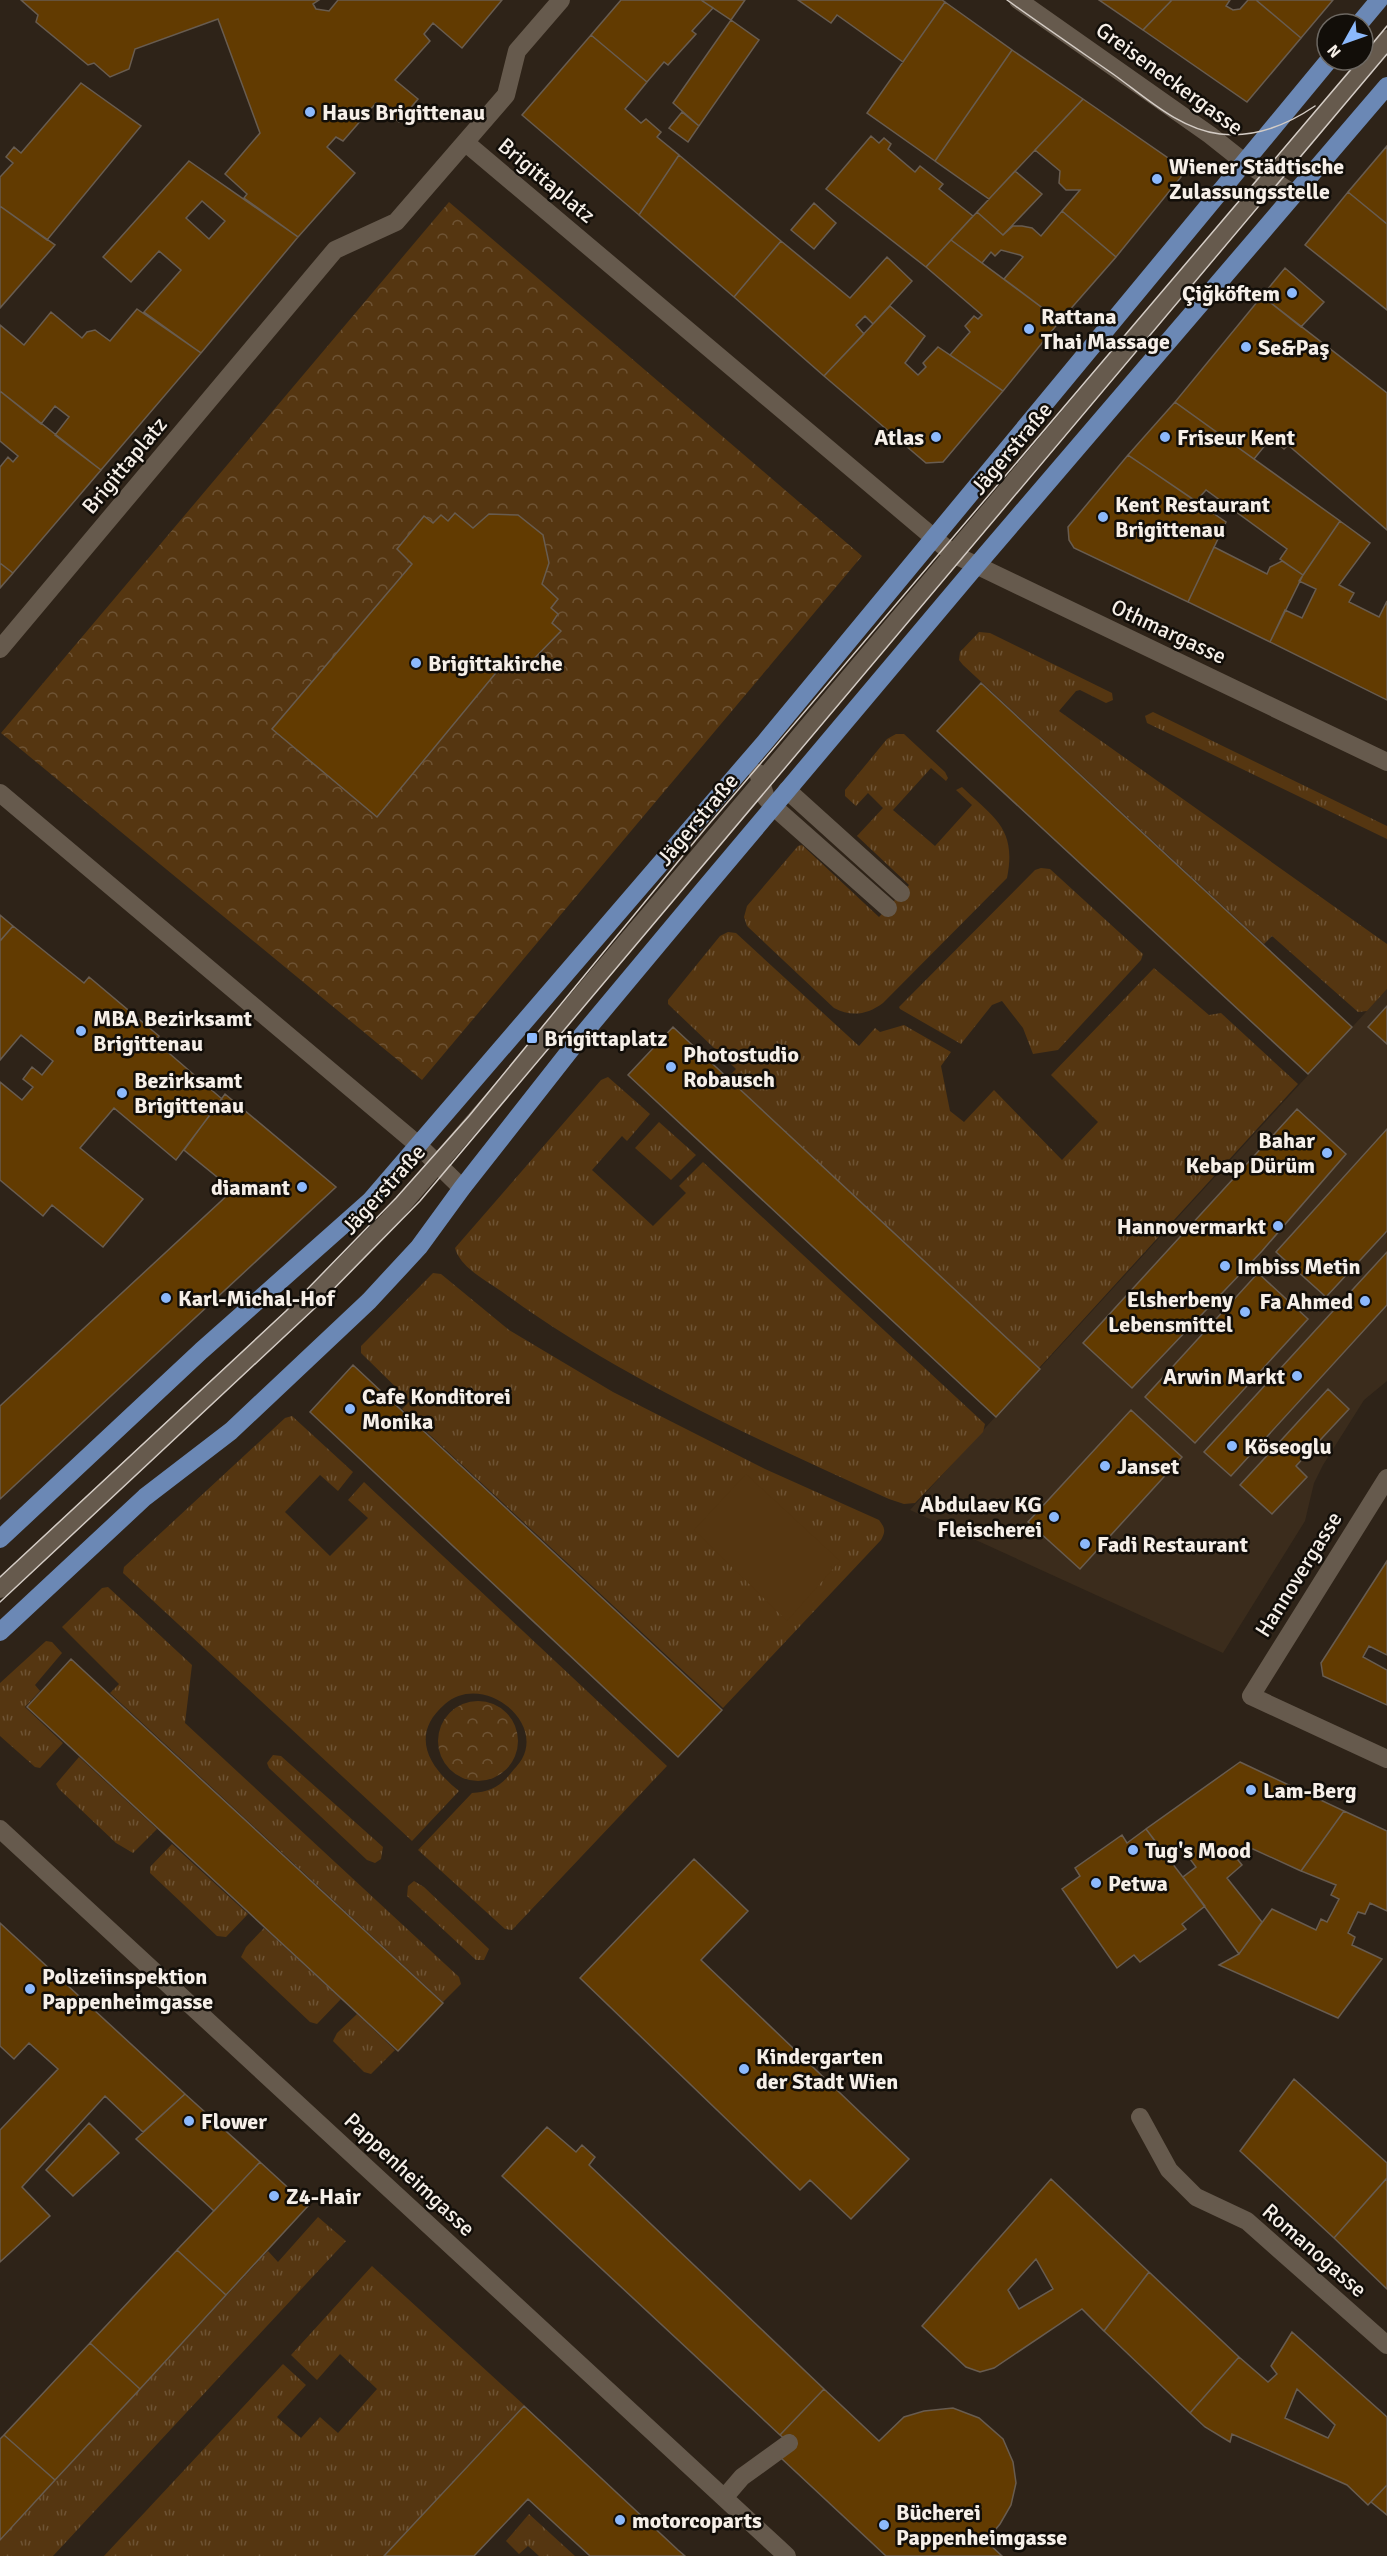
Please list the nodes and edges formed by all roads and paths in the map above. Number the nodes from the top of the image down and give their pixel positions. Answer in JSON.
{"nodes":[{"id":1,"x":561,"y":0,"type":"edge"},
{"id":2,"x":1018,"y":0,"type":"edge"},
{"id":3,"x":1379,"y":0,"type":"edge"},
{"id":4,"x":1369,"y":12,"type":"edge"},
{"id":5,"x":1387,"y":39,"type":"edge"},
{"id":6,"x":1319,"y":72,"type":"edge"},
{"id":7,"x":1387,"y":86,"type":"edge"},
{"id":8,"x":466,"y":143,"type":"junction"},
{"id":9,"x":1244,"y":162,"type":"junction"},
{"id":10,"x":1269,"y":178,"type":"junction"},
{"id":11,"x":1294,"y":194,"type":"junction"},
{"id":12,"x":934,"y":538,"type":"junction"},
{"id":13,"x":953,"y":554,"type":"junction"},
{"id":14,"x":976,"y":566,"type":"junction"},
{"id":15,"x":0,"y":650,"type":"edge"},
{"id":16,"x":765,"y":742,"type":"junction"},
{"id":17,"x":1387,"y":762,"type":"edge"},
{"id":18,"x":759,"y":782,"type":"junction"},
{"id":19,"x":787,"y":790,"type":"junction"},
{"id":20,"x":0,"y":793,"type":"edge"},
{"id":21,"x":774,"y":807,"type":"junction"},
{"id":22,"x":902,"y":893,"type":"dead end"},
{"id":23,"x":888,"y":908,"type":"dead end"},
{"id":24,"x":417,"y":1144,"type":"junction"},
{"id":25,"x":439,"y":1164,"type":"junction"},
{"id":26,"x":462,"y":1188,"type":"junction"},
{"id":27,"x":1387,"y":1478,"type":"edge"},
{"id":28,"x":0,"y":1539,"type":"edge"},
{"id":29,"x":0,"y":1589,"type":"edge"},
{"id":30,"x":0,"y":1632,"type":"edge"},
{"id":31,"x":1387,"y":1759,"type":"edge"},
{"id":32,"x":0,"y":1829,"type":"edge"},
{"id":33,"x":1140,"y":2116,"type":"dead end"},
{"id":34,"x":1387,"y":2345,"type":"edge"},
{"id":35,"x":789,"y":2443,"type":"dead end"},
{"id":36,"x":724,"y":2498,"type":"junction"},
{"id":37,"x":787,"y":2556,"type":"edge"}],
"edges":[{"from":1,"to":8,"type":"street"},
{"from":2,"to":9,"type":"street","name":"Greiseneckergasse"},
{"from":3,"to":4,"type":"main road"},
{"from":5,"to":10,"type":"street","name":"Jägerstraße"},
{"from":6,"to":9,"type":"main road","name":"Jägerstraße"},
{"from":7,"to":11,"type":"main road"},
{"from":8,"to":12,"type":"street","name":"Brigittaplatz"},
{"from":8,"to":15,"type":"street","name":"Brigittaplatz"},
{"from":9,"to":10,"type":"street","name":"Greiseneckergasse"},
{"from":9,"to":12,"type":"main road","name":"Jägerstraße"},
{"from":10,"to":11,"type":"street","name":"Greiseneckergasse"},
{"from":10,"to":13,"type":"street","name":"Jägerstraße"},
{"from":11,"to":14,"type":"main road"},
{"from":12,"to":13,"type":"street","name":"Othmargasse"},
{"from":12,"to":16,"type":"main road","name":"Jägerstraße"},
{"from":13,"to":14,"type":"street","name":"Othmargasse"},
{"from":13,"to":18,"type":"street","name":"Jägerstraße"},
{"from":14,"to":17,"type":"street","name":"Othmargasse"},
{"from":14,"to":19,"type":"main road"},
{"from":16,"to":18,"type":"street"},
{"from":16,"to":24,"type":"main road","name":"Jägerstraße"},
{"from":18,"to":21,"type":"street"},
{"from":18,"to":25,"type":"street","name":"Jägerstraße"},
{"from":19,"to":21,"type":"main road"},
{"from":19,"to":22,"type":"street"},
{"from":20,"to":24,"type":"street"},
{"from":21,"to":23,"type":"street"},
{"from":21,"to":26,"type":"main road"},
{"from":24,"to":25,"type":"street"},
{"from":24,"to":28,"type":"main road","name":"Jägerstraße"},
{"from":25,"to":26,"type":"street"},
{"from":25,"to":29,"type":"street","name":"Jägerstraße"},
{"from":26,"to":30,"type":"main road"},
{"from":27,"to":31,"type":"street","name":"Hannovergasse"},
{"from":32,"to":36,"type":"street","name":"Pappenheimgasse"},
{"from":33,"to":34,"type":"street","name":"Romanogasse"},
{"from":35,"to":36,"type":"street"},
{"from":36,"to":37,"type":"street","name":"Pappenheimgasse"}]}
